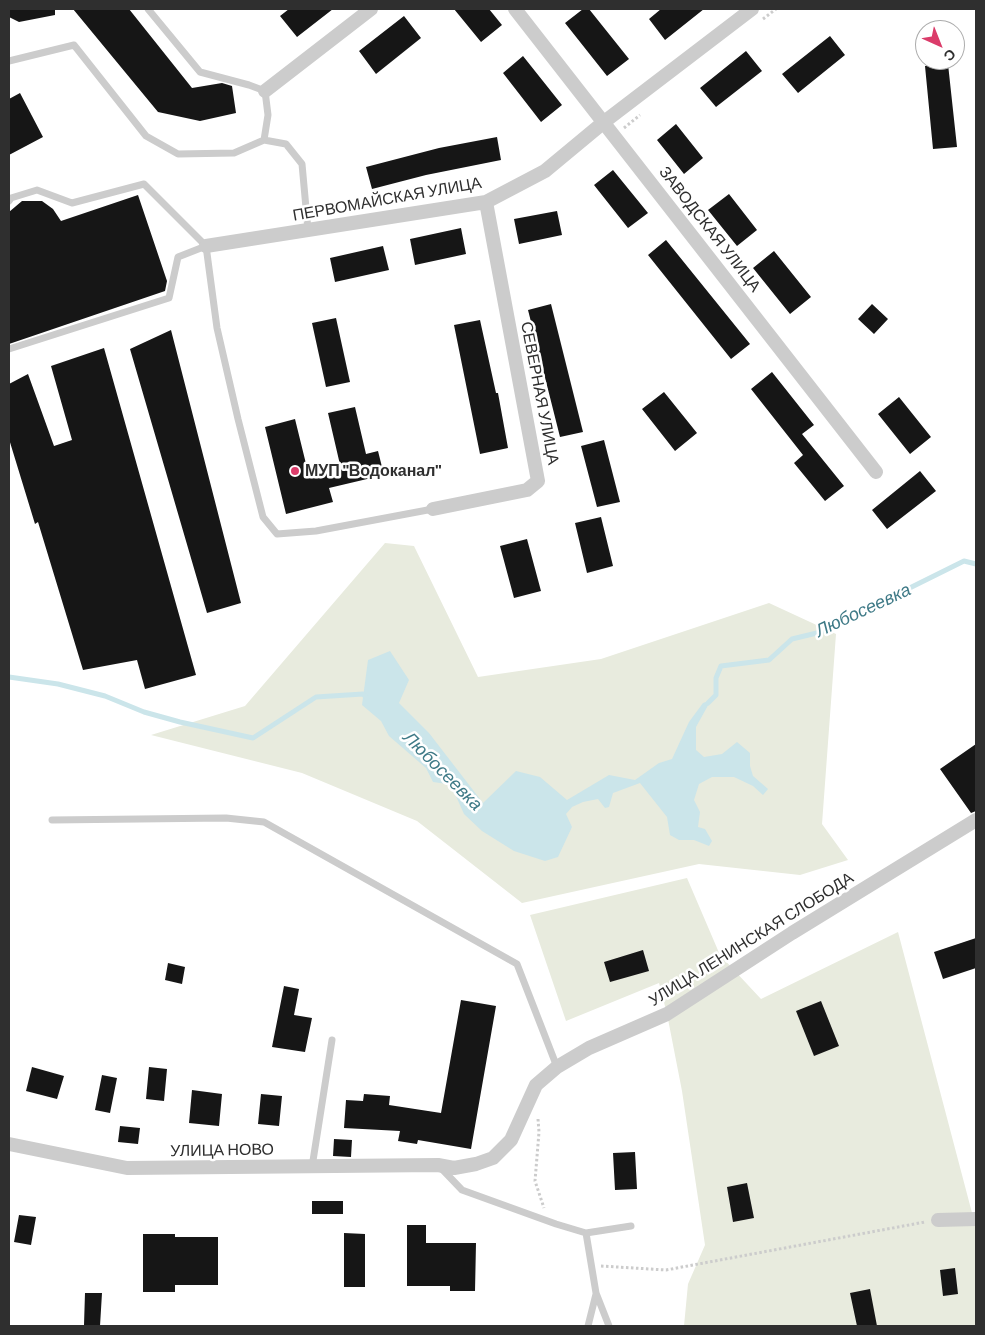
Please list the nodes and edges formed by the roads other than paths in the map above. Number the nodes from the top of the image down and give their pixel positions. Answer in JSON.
{"nodes":[{"id":1,"x":148,"y":9,"type":"edge"},
{"id":2,"x":371,"y":9,"type":"edge"},
{"id":3,"x":515,"y":9,"type":"edge"},
{"id":4,"x":752,"y":9,"type":"edge"},
{"id":5,"x":9,"y":61,"type":"edge"},
{"id":6,"x":264,"y":91,"type":"junction"},
{"id":7,"x":604,"y":122,"type":"junction"},
{"id":8,"x":264,"y":140,"type":"junction"},
{"id":9,"x":9,"y":201,"type":"edge"},
{"id":10,"x":486,"y":202,"type":"junction"},
{"id":11,"x":308,"y":230,"type":"junction"},
{"id":12,"x":206,"y":246,"type":"junction"},
{"id":13,"x":9,"y":349,"type":"edge"},
{"id":14,"x":876,"y":472,"type":"dead end"},
{"id":15,"x":433,"y":509,"type":"joint"},
{"id":16,"x":52,"y":820,"type":"dead end"},
{"id":17,"x":976,"y":820,"type":"edge"},
{"id":18,"x":332,"y":1040,"type":"dead end"},
{"id":19,"x":557,"y":1067,"type":"junction"},
{"id":20,"x":9,"y":1144,"type":"edge"},
{"id":21,"x":438,"y":1165,"type":"junction"},
{"id":22,"x":312,"y":1166,"type":"junction"},
{"id":23,"x":976,"y":1219,"type":"edge"},
{"id":24,"x":938,"y":1220,"type":"road end"},
{"id":25,"x":631,"y":1226,"type":"dead end"},
{"id":26,"x":586,"y":1233,"type":"junction"},
{"id":27,"x":596,"y":1293,"type":"junction"},
{"id":28,"x":588,"y":1326,"type":"edge"},
{"id":29,"x":609,"y":1326,"type":"edge"}],
"edges":[{"from":1,"to":6,"type":"lane"},
{"from":2,"to":6,"type":"street"},
{"from":3,"to":7,"type":"street","name":"ЗАВОДСКАЯ УЛИЦА"},
{"from":4,"to":7,"type":"street","name":"ПЕРВОМАЙСКАЯ УЛИЦА"},
{"from":5,"to":8,"type":"lane"},
{"from":6,"to":8,"type":"lane"},
{"from":7,"to":10,"type":"street","name":"ПЕРВОМАЙСКАЯ УЛИЦА"},
{"from":7,"to":14,"type":"street","name":"ЗАВОДСКАЯ УЛИЦА"},
{"from":8,"to":11,"type":"lane"},
{"from":9,"to":12,"type":"lane"},
{"from":10,"to":11,"type":"street","name":"ПЕРВОМАЙСКАЯ УЛИЦА"},
{"from":10,"to":15,"type":"street","name":"СЕВЕРНАЯ УЛИЦА"},
{"from":11,"to":12,"type":"street","name":"ПЕРВОМАЙСКАЯ УЛИЦА"},
{"from":12,"to":13,"type":"lane"},
{"from":12,"to":15,"type":"lane"},
{"from":16,"to":19,"type":"lane"},
{"from":17,"to":19,"type":"street","name":"УЛИЦА ЛЕНИНСКАЯ СЛОБОДА"},
{"from":18,"to":22,"type":"lane"},
{"from":19,"to":21,"type":"street","name":"УЛИЦА ЛЕНИНСКАЯ СЛОБОДА"},
{"from":20,"to":22,"type":"street","name":"УЛИЦА НОВО"},
{"from":21,"to":22,"type":"street","name":"УЛИЦА НОВО"},
{"from":21,"to":26,"type":"lane"},
{"from":23,"to":24,"type":"street"},
{"from":25,"to":26,"type":"lane"},
{"from":26,"to":27,"type":"lane"},
{"from":27,"to":28,"type":"lane"},
{"from":27,"to":29,"type":"lane"}]}
